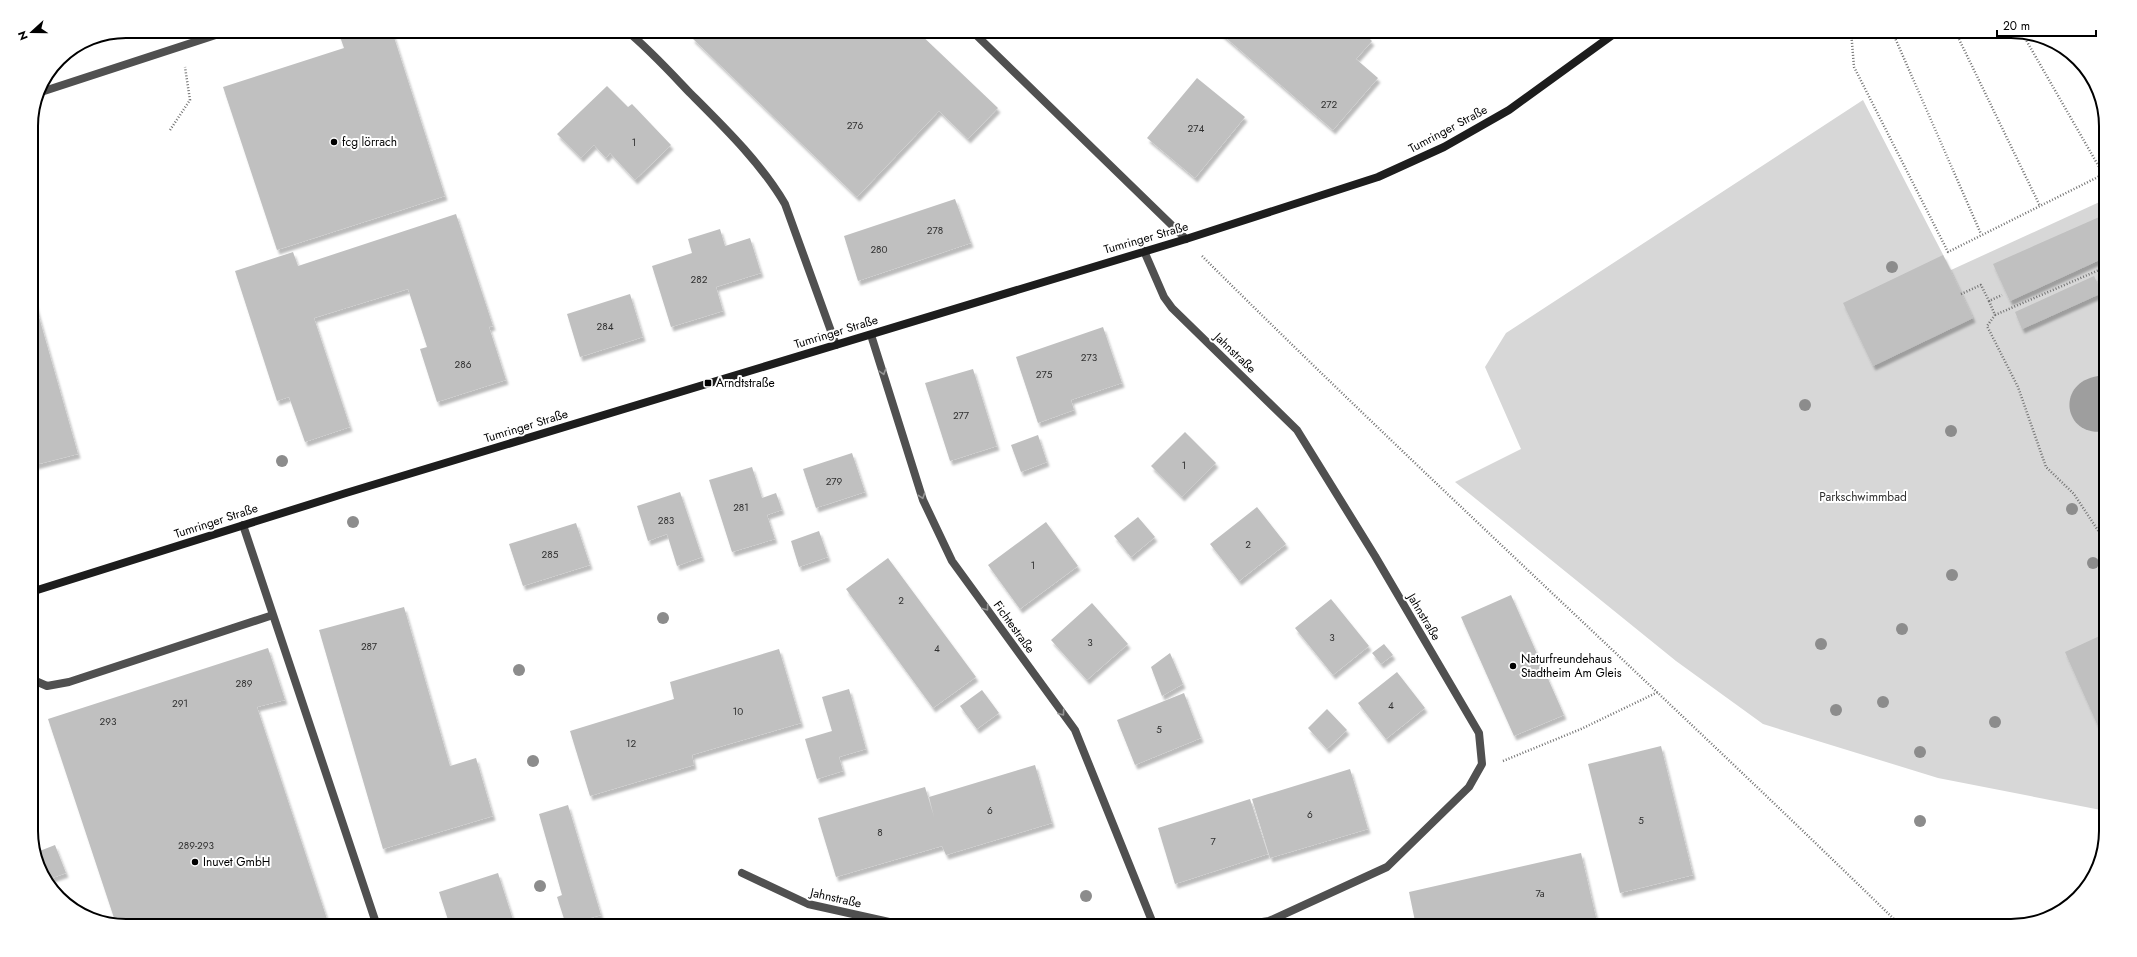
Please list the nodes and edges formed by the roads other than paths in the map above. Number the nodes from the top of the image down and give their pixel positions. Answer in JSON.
{"nodes":[{"id":1,"x":207,"y":38,"type":"edge"},
{"id":2,"x":634,"y":38,"type":"edge"},
{"id":3,"x":979,"y":38,"type":"edge"},
{"id":4,"x":1608,"y":38,"type":"edge"},
{"id":5,"x":46,"y":90,"type":"edge"},
{"id":6,"x":1186,"y":239,"type":"junction"},
{"id":7,"x":1144,"y":251,"type":"junction"},
{"id":8,"x":871,"y":334,"type":"junction"},
{"id":9,"x":836,"y":345,"type":"junction"},
{"id":10,"x":243,"y":525,"type":"junction"},
{"id":11,"x":38,"y":590,"type":"edge"},
{"id":12,"x":273,"y":615,"type":"junction"},
{"id":13,"x":38,"y":682,"type":"edge"},
{"id":14,"x":742,"y":873,"type":"dead end"},
{"id":15,"x":375,"y":919,"type":"edge"},
{"id":16,"x":876,"y":919,"type":"edge"},
{"id":17,"x":1151,"y":919,"type":"edge"},
{"id":18,"x":1273,"y":919,"type":"edge"}],
"edges":[{"from":1,"to":5,"type":"street"},
{"from":2,"to":9,"type":"street"},
{"from":3,"to":6,"type":"street"},
{"from":4,"to":6,"type":"main road","name":"Tumringer Straße"},
{"from":6,"to":7,"type":"main road","name":"Tumringer Straße"},
{"from":7,"to":8,"type":"main road","name":"Tumringer Straße"},
{"from":7,"to":18,"type":"street","name":"Jahnstraße"},
{"from":8,"to":9,"type":"main road","name":"Tumringer Straße"},
{"from":8,"to":17,"type":"street","name":"Fichtestraße","one_way":true},
{"from":9,"to":10,"type":"main road","name":"Tumringer Straße"},
{"from":10,"to":11,"type":"main road","name":"Tumringer Straße"},
{"from":10,"to":12,"type":"street"},
{"from":12,"to":13,"type":"street"},
{"from":12,"to":15,"type":"street"},
{"from":14,"to":16,"type":"street","name":"Jahnstraße"}]}
